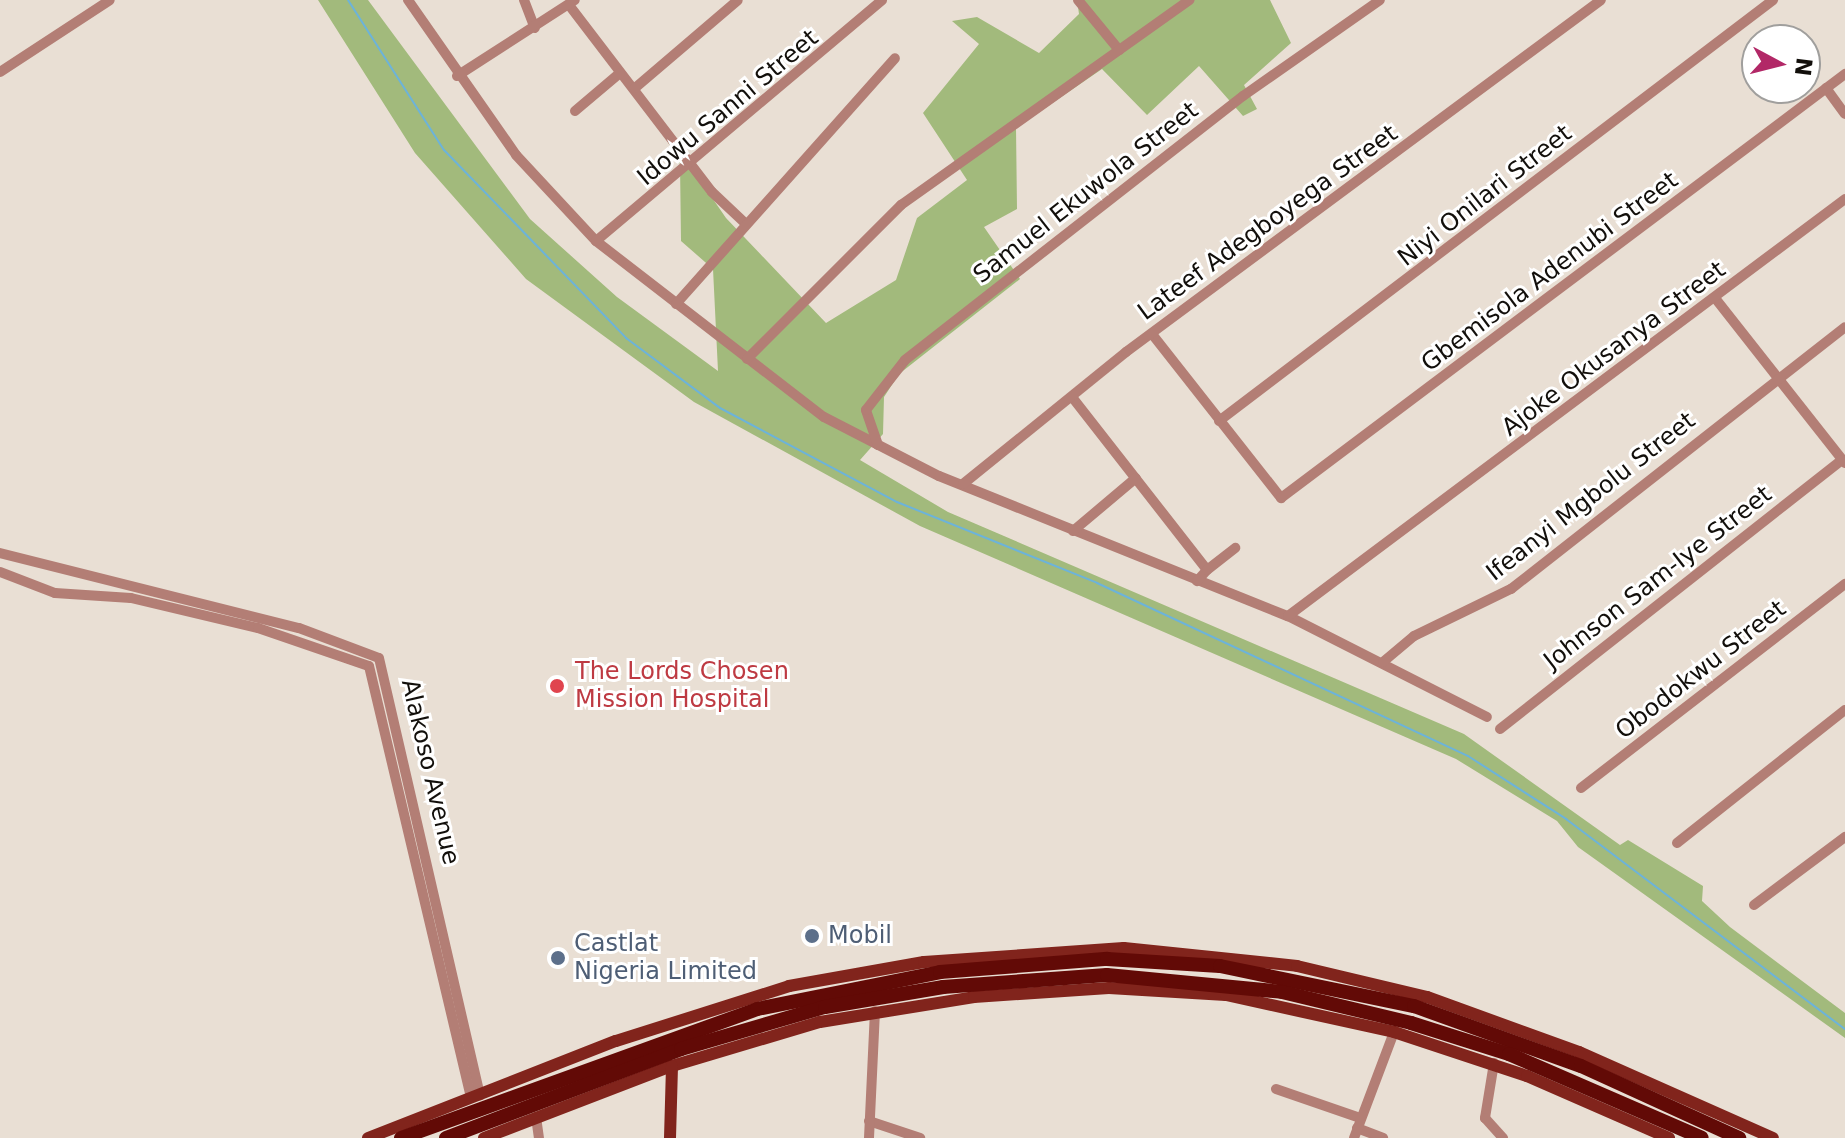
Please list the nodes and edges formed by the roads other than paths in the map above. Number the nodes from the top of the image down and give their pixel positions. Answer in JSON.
{"nodes":[{"id":1,"x":110,"y":0,"type":"edge"},
{"id":2,"x":408,"y":0,"type":"edge"},
{"id":3,"x":524,"y":0,"type":"edge"},
{"id":4,"x":738,"y":0,"type":"edge"},
{"id":5,"x":882,"y":0,"type":"edge"},
{"id":6,"x":1078,"y":0,"type":"edge"},
{"id":7,"x":1380,"y":0,"type":"edge"},
{"id":8,"x":1601,"y":0,"type":"edge"},
{"id":9,"x":1188,"y":1,"type":"edge"},
{"id":10,"x":572,"y":2,"type":"edge"},
{"id":11,"x":1765,"y":2,"type":"edge"},
{"id":12,"x":535,"y":28,"type":"junction"},
{"id":13,"x":1119,"y":50,"type":"junction"},
{"id":14,"x":895,"y":58,"type":"dead end"},
{"id":15,"x":0,"y":72,"type":"edge"},
{"id":16,"x":620,"y":73,"type":"junction"},
{"id":17,"x":1845,"y":74,"type":"edge"},
{"id":18,"x":457,"y":76,"type":"junction"},
{"id":19,"x":635,"y":88,"type":"junction"},
{"id":20,"x":1826,"y":88,"type":"junction"},
{"id":21,"x":575,"y":111,"type":"dead end"},
{"id":22,"x":1845,"y":114,"type":"edge"},
{"id":23,"x":690,"y":159,"type":"junction"},
{"id":24,"x":1845,"y":199,"type":"edge"},
{"id":25,"x":745,"y":223,"type":"junction"},
{"id":26,"x":596,"y":241,"type":"junction"},
{"id":27,"x":1715,"y":298,"type":"junction"},
{"id":28,"x":676,"y":304,"type":"junction"},
{"id":29,"x":1845,"y":327,"type":"edge"},
{"id":30,"x":1152,"y":334,"type":"junction"},
{"id":31,"x":747,"y":359,"type":"junction"},
{"id":32,"x":1776,"y":377,"type":"junction"},
{"id":33,"x":1072,"y":397,"type":"junction"},
{"id":34,"x":1219,"y":421,"type":"junction"},
{"id":35,"x":879,"y":447,"type":"junction"},
{"id":36,"x":1844,"y":462,"type":"edge"},
{"id":37,"x":1136,"y":478,"type":"junction"},
{"id":38,"x":963,"y":484,"type":"junction"},
{"id":39,"x":1073,"y":531,"type":"junction"},
{"id":40,"x":1235,"y":548,"type":"dead end"},
{"id":41,"x":0,"y":553,"type":"edge"},
{"id":42,"x":1207,"y":570,"type":"junction"},
{"id":43,"x":0,"y":572,"type":"edge"},
{"id":44,"x":63,"y":574,"type":"junction"},
{"id":45,"x":1197,"y":581,"type":"junction"},
{"id":46,"x":1845,"y":584,"type":"edge"},
{"id":47,"x":58,"y":594,"type":"junction"},
{"id":48,"x":1288,"y":616,"type":"junction"},
{"id":49,"x":1383,"y":662,"type":"junction"},
{"id":50,"x":1845,"y":710,"type":"edge"},
{"id":51,"x":1487,"y":717,"type":"dead end"},
{"id":52,"x":1500,"y":729,"type":"dead end"},
{"id":53,"x":1581,"y":788,"type":"dead end"},
{"id":54,"x":1845,"y":837,"type":"edge"},
{"id":55,"x":1677,"y":843,"type":"dead end"},
{"id":56,"x":1754,"y":905,"type":"dead end"},
{"id":57,"x":1045,"y":956,"type":"junction"},
{"id":58,"x":858,"y":1008,"type":"junction"},
{"id":59,"x":875,"y":1011,"type":"junction"},
{"id":60,"x":1394,"y":1032,"type":"junction"},
{"id":61,"x":618,"y":1047,"type":"junction"},
{"id":62,"x":1494,"y":1063,"type":"junction"},
{"id":63,"x":672,"y":1066,"type":"junction"},
{"id":64,"x":1276,"y":1089,"type":"dead end"},
{"id":65,"x":475,"y":1096,"type":"junction"},
{"id":66,"x":536,"y":1117,"type":"junction"},
{"id":67,"x":869,"y":1121,"type":"junction"},
{"id":68,"x":1357,"y":1128,"type":"edge"},
{"id":69,"x":368,"y":1138,"type":"edge"},
{"id":70,"x":401,"y":1138,"type":"edge"},
{"id":71,"x":446,"y":1138,"type":"edge"},
{"id":72,"x":484,"y":1138,"type":"edge"},
{"id":73,"x":539,"y":1138,"type":"edge"},
{"id":74,"x":670,"y":1138,"type":"edge"},
{"id":75,"x":869,"y":1138,"type":"edge"},
{"id":76,"x":920,"y":1138,"type":"edge"},
{"id":77,"x":1383,"y":1138,"type":"edge"},
{"id":78,"x":1503,"y":1138,"type":"edge"},
{"id":79,"x":1669,"y":1138,"type":"edge"},
{"id":80,"x":1702,"y":1138,"type":"edge"},
{"id":81,"x":1739,"y":1138,"type":"edge"},
{"id":82,"x":1773,"y":1138,"type":"edge"}],
"edges":[{"from":1,"to":15,"type":"street"},
{"from":2,"to":18,"type":"street"},
{"from":3,"to":12,"type":"street"},
{"from":4,"to":19,"type":"street"},
{"from":5,"to":23,"type":"street","name":"Idowu Sanni Street"},
{"from":6,"to":13,"type":"street"},
{"from":7,"to":35,"type":"street","name":"Samuel Ekuwola Street"},
{"from":8,"to":30,"type":"street","name":"Lateef Adegboyega Street"},
{"from":9,"to":13,"type":"street"},
{"from":10,"to":12,"type":"street"},
{"from":10,"to":16,"type":"street"},
{"from":11,"to":34,"type":"street","name":"Niyi Onilari Street"},
{"from":12,"to":18,"type":"street"},
{"from":13,"to":31,"type":"street"},
{"from":14,"to":25,"type":"street"},
{"from":16,"to":19,"type":"street"},
{"from":16,"to":21,"type":"street"},
{"from":17,"to":20,"type":"street","name":"Gbemisola Adenubi Street"},
{"from":18,"to":26,"type":"street"},
{"from":19,"to":23,"type":"street"},
{"from":20,"to":22,"type":"street"},
{"from":20,"to":34,"type":"street","name":"Gbemisola Adenubi Street"},
{"from":23,"to":25,"type":"street"},
{"from":23,"to":26,"type":"street","name":"Idowu Sanni Street"},
{"from":24,"to":27,"type":"street","name":"Ajoke Okusanya Street"},
{"from":25,"to":28,"type":"street"},
{"from":26,"to":28,"type":"street"},
{"from":27,"to":32,"type":"street"},
{"from":27,"to":48,"type":"street","name":"Ajoke Okusanya Street"},
{"from":28,"to":31,"type":"street"},
{"from":29,"to":32,"type":"street","name":"Ifeanyi Mgbolu Street"},
{"from":30,"to":33,"type":"street","name":"Lateef Adegboyega Street"},
{"from":30,"to":34,"type":"street"},
{"from":31,"to":35,"type":"street"},
{"from":32,"to":36,"type":"street"},
{"from":32,"to":49,"type":"street","name":"Ifeanyi Mgbolu Street"},
{"from":33,"to":37,"type":"street"},
{"from":33,"to":38,"type":"street","name":"Lateef Adegboyega Street"},
{"from":35,"to":38,"type":"street"},
{"from":36,"to":52,"type":"street","name":"Johnson Sam-Iye Street"},
{"from":37,"to":39,"type":"street"},
{"from":37,"to":42,"type":"street"},
{"from":38,"to":39,"type":"street"},
{"from":39,"to":45,"type":"street"},
{"from":40,"to":42,"type":"street"},
{"from":41,"to":44,"type":"street","name":"Alakoso Avenue"},
{"from":42,"to":45,"type":"street"},
{"from":43,"to":47,"type":"street","name":"Alakoso Avenue"},
{"from":44,"to":47,"type":"street"},
{"from":44,"to":65,"type":"street","name":"Alakoso Avenue"},
{"from":45,"to":48,"type":"street"},
{"from":46,"to":53,"type":"street","name":"Obodokwu Street"},
{"from":47,"to":65,"type":"street","name":"Alakoso Avenue"},
{"from":48,"to":49,"type":"street"},
{"from":49,"to":51,"type":"street"},
{"from":50,"to":55,"type":"street"},
{"from":54,"to":56,"type":"street"},
{"from":57,"to":61,"type":"highway"},
{"from":57,"to":81,"type":"highway"},
{"from":57,"to":82,"type":"main road"},
{"from":58,"to":59,"type":"main road"},
{"from":58,"to":63,"type":"main road"},
{"from":58,"to":71,"type":"highway"},
{"from":58,"to":80,"type":"highway"},
{"from":59,"to":60,"type":"main road"},
{"from":59,"to":67,"type":"street"},
{"from":60,"to":62,"type":"main road"},
{"from":60,"to":68,"type":"street"},
{"from":61,"to":65,"type":"main road"},
{"from":61,"to":70,"type":"highway"},
{"from":62,"to":78,"type":"street"},
{"from":62,"to":79,"type":"main road"},
{"from":63,"to":66,"type":"main road"},
{"from":63,"to":74,"type":"main road"},
{"from":64,"to":68,"type":"street"},
{"from":65,"to":69,"type":"main road"},
{"from":66,"to":72,"type":"main road"},
{"from":66,"to":73,"type":"street"},
{"from":67,"to":75,"type":"street"},
{"from":67,"to":76,"type":"street"},
{"from":68,"to":77,"type":"street"}]}
